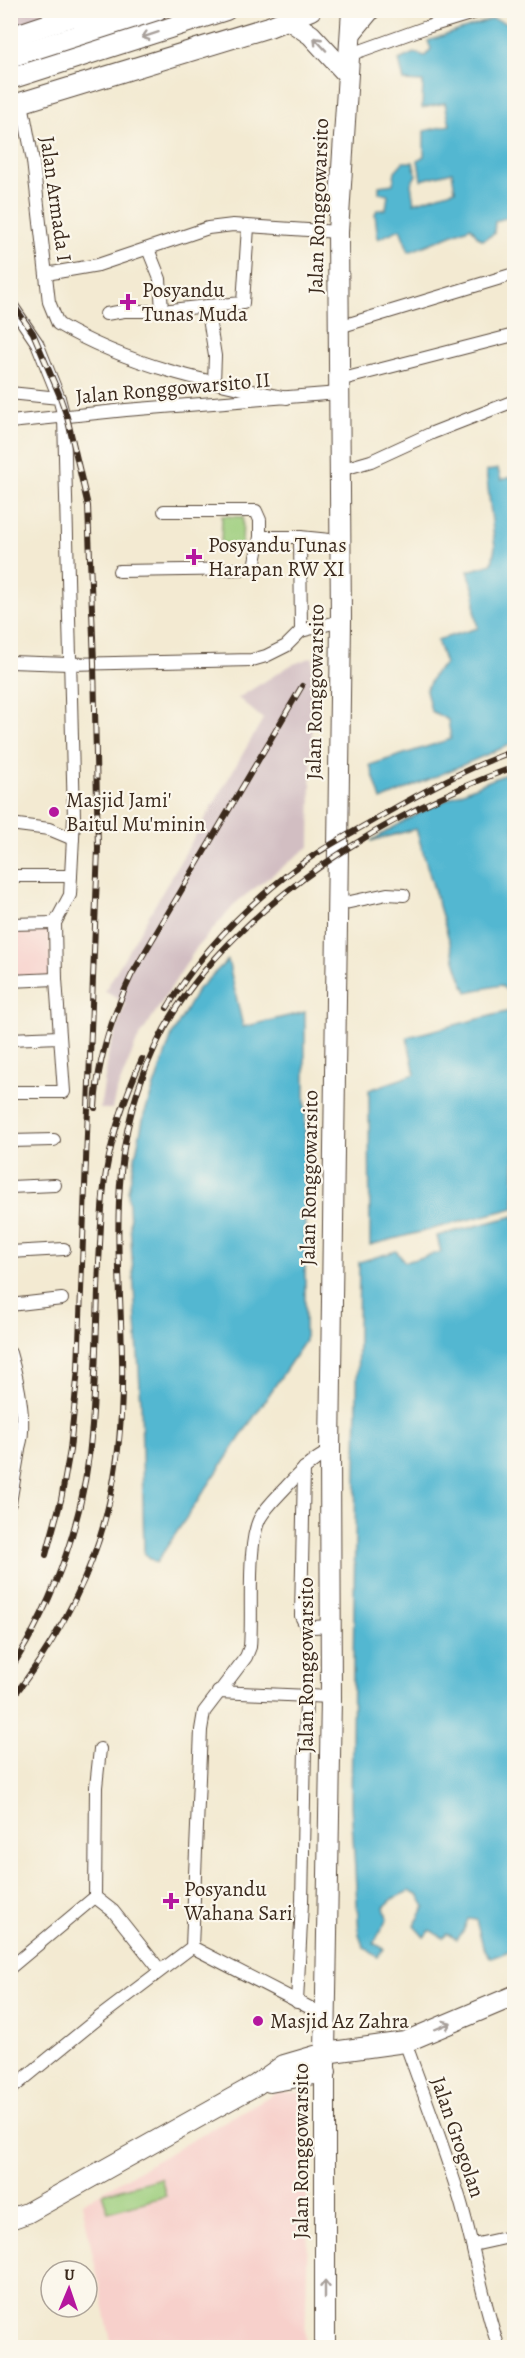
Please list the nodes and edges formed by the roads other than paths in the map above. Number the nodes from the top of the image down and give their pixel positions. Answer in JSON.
{"nodes":[{"id":1,"x":91,"y":10,"type":"edge"},
{"id":2,"x":119,"y":10,"type":"edge"},
{"id":3,"x":157,"y":10,"type":"edge"},
{"id":4,"x":311,"y":10,"type":"edge"},
{"id":5,"x":352,"y":10,"type":"edge"},
{"id":6,"x":370,"y":10,"type":"edge"},
{"id":7,"x":483,"y":10,"type":"edge"},
{"id":8,"x":231,"y":18,"type":"edge"},
{"id":9,"x":289,"y":20,"type":"junction"},
{"id":10,"x":269,"y":27,"type":"junction"},
{"id":11,"x":351,"y":33,"type":"junction"},
{"id":12,"x":10,"y":37,"type":"edge"},
{"id":13,"x":10,"y":43,"type":"edge"},
{"id":14,"x":10,"y":57,"type":"edge"},
{"id":15,"x":348,"y":65,"type":"junction"},
{"id":16,"x":10,"y":79,"type":"edge"},
{"id":17,"x":14,"y":101,"type":"edge"},
{"id":18,"x":248,"y":227,"type":"junction"},
{"id":19,"x":338,"y":232,"type":"junction"},
{"id":20,"x":148,"y":249,"type":"junction"},
{"id":21,"x":46,"y":274,"type":"junction"},
{"id":22,"x":514,"y":274,"type":"edge"},
{"id":23,"x":10,"y":303,"type":"edge"},
{"id":24,"x":207,"y":306,"type":"junction"},
{"id":25,"x":162,"y":311,"type":"junction"},
{"id":26,"x":106,"y":314,"type":"dead end"},
{"id":27,"x":339,"y":327,"type":"junction"},
{"id":28,"x":514,"y":334,"type":"edge"},
{"id":29,"x":214,"y":382,"type":"junction"},
{"id":30,"x":339,"y":386,"type":"junction"},
{"id":31,"x":10,"y":393,"type":"edge"},
{"id":32,"x":59,"y":398,"type":"junction"},
{"id":33,"x":287,"y":398,"type":"junction"},
{"id":34,"x":514,"y":401,"type":"edge"},
{"id":35,"x":64,"y":417,"type":"junction"},
{"id":36,"x":10,"y":422,"type":"edge"},
{"id":37,"x":340,"y":470,"type":"junction"},
{"id":38,"x":164,"y":511,"type":"dead end"},
{"id":39,"x":260,"y":537,"type":"junction"},
{"id":40,"x":300,"y":537,"type":"junction"},
{"id":41,"x":340,"y":541,"type":"junction"},
{"id":42,"x":119,"y":571,"type":"dead end"},
{"id":43,"x":341,"y":621,"type":"junction"},
{"id":44,"x":301,"y":630,"type":"junction"},
{"id":45,"x":10,"y":662,"type":"edge"},
{"id":46,"x":69,"y":664,"type":"junction"},
{"id":47,"x":10,"y":824,"type":"edge"},
{"id":48,"x":74,"y":839,"type":"junction"},
{"id":49,"x":10,"y":876,"type":"edge"},
{"id":50,"x":71,"y":876,"type":"junction"},
{"id":51,"x":404,"y":895,"type":"dead end"},
{"id":52,"x":336,"y":905,"type":"junction"},
{"id":53,"x":55,"y":923,"type":"junction"},
{"id":54,"x":10,"y":924,"type":"edge"},
{"id":55,"x":56,"y":979,"type":"junction"},
{"id":56,"x":10,"y":981,"type":"edge"},
{"id":57,"x":59,"y":1038,"type":"junction"},
{"id":58,"x":10,"y":1039,"type":"edge"},
{"id":59,"x":10,"y":1092,"type":"edge"},
{"id":60,"x":54,"y":1140,"type":"dead end"},
{"id":61,"x":10,"y":1141,"type":"edge"},
{"id":62,"x":55,"y":1185,"type":"dead end"},
{"id":63,"x":10,"y":1187,"type":"edge"},
{"id":64,"x":64,"y":1249,"type":"dead end"},
{"id":65,"x":10,"y":1252,"type":"edge"},
{"id":66,"x":62,"y":1299,"type":"dead end"},
{"id":67,"x":10,"y":1305,"type":"edge"},
{"id":68,"x":10,"y":1353,"type":"edge"},
{"id":69,"x":15,"y":1397,"type":"edge"},
{"id":70,"x":330,"y":1451,"type":"junction"},
{"id":71,"x":15,"y":1453,"type":"edge"},
{"id":72,"x":304,"y":1468,"type":"junction"},
{"id":73,"x":10,"y":1503,"type":"edge"},
{"id":74,"x":330,"y":1626,"type":"junction"},
{"id":75,"x":218,"y":1692,"type":"junction"},
{"id":76,"x":306,"y":1696,"type":"junction"},
{"id":77,"x":331,"y":1697,"type":"junction"},
{"id":78,"x":100,"y":1749,"type":"dead end"},
{"id":79,"x":95,"y":1897,"type":"junction"},
{"id":80,"x":192,"y":1947,"type":"junction"},
{"id":81,"x":10,"y":1968,"type":"edge"},
{"id":82,"x":160,"y":1970,"type":"junction"},
{"id":83,"x":514,"y":1999,"type":"edge"},
{"id":84,"x":297,"y":2002,"type":"junction"},
{"id":85,"x":326,"y":2016,"type":"junction"},
{"id":86,"x":405,"y":2042,"type":"junction"},
{"id":87,"x":326,"y":2062,"type":"junction"},
{"id":88,"x":10,"y":2090,"type":"edge"},
{"id":89,"x":19,"y":2216,"type":"edge"},
{"id":90,"x":10,"y":2232,"type":"edge"},
{"id":91,"x":514,"y":2236,"type":"edge"},
{"id":92,"x":473,"y":2245,"type":"junction"},
{"id":93,"x":325,"y":2348,"type":"edge"},
{"id":94,"x":499,"y":2348,"type":"edge"}],
"edges":[{"from":1,"to":12,"type":"main road"},
{"from":2,"to":13,"type":"street"},
{"from":3,"to":14,"type":"main road"},
{"from":4,"to":9,"type":"main road"},
{"from":5,"to":11,"type":"main road","name":"Jalan Ronggowarsito"},
{"from":6,"to":11,"type":"main road"},
{"from":7,"to":15,"type":"street"},
{"from":8,"to":10,"type":"main road"},
{"from":8,"to":16,"type":"main road","one_way":true},
{"from":8,"to":17,"type":"main road"},
{"from":9,"to":10,"type":"main road"},
{"from":15,"to":9,"type":"main road","one_way":true},
{"from":10,"to":17,"type":"main road"},
{"from":11,"to":15,"type":"main road","name":"Jalan Ronggowarsito"},
{"from":15,"to":19,"type":"main road","name":"Jalan Ronggowarsito"},
{"from":17,"to":21,"type":"street","name":"Jalan Armada I"},
{"from":18,"to":19,"type":"street"},
{"from":18,"to":20,"type":"street"},
{"from":18,"to":24,"type":"street"},
{"from":19,"to":27,"type":"main road","name":"Jalan Ronggowarsito"},
{"from":20,"to":21,"type":"street"},
{"from":20,"to":25,"type":"street"},
{"from":21,"to":29,"type":"street","name":"Jalan Armada I"},
{"from":22,"to":27,"type":"street"},
{"from":23,"to":32,"type":"street"},
{"from":24,"to":25,"type":"street"},
{"from":24,"to":29,"type":"street"},
{"from":25,"to":26,"type":"street"},
{"from":27,"to":30,"type":"main road","name":"Jalan Ronggowarsito"},
{"from":28,"to":30,"type":"street","name":"Jalan Ronggowarsito II"},
{"from":29,"to":33,"type":"street","name":"Jalan Armada I"},
{"from":30,"to":33,"type":"street","name":"Jalan Ronggowarsito II"},
{"from":30,"to":37,"type":"main road","name":"Jalan Ronggowarsito"},
{"from":31,"to":32,"type":"street"},
{"from":32,"to":35,"type":"street"},
{"from":33,"to":35,"type":"street","name":"Jalan Ronggowarsito II"},
{"from":34,"to":37,"type":"street"},
{"from":35,"to":36,"type":"street","name":"Jalan Ronggowarsito II"},
{"from":35,"to":46,"type":"street"},
{"from":37,"to":41,"type":"main road","name":"Jalan Ronggowarsito"},
{"from":38,"to":39,"type":"street"},
{"from":39,"to":40,"type":"street"},
{"from":39,"to":42,"type":"street"},
{"from":40,"to":41,"type":"street"},
{"from":40,"to":44,"type":"street"},
{"from":41,"to":43,"type":"main road","name":"Jalan Ronggowarsito"},
{"from":43,"to":44,"type":"street"},
{"from":43,"to":52,"type":"main road","name":"Jalan Ronggowarsito"},
{"from":44,"to":46,"type":"street"},
{"from":45,"to":46,"type":"street"},
{"from":46,"to":48,"type":"street"},
{"from":47,"to":48,"type":"street"},
{"from":48,"to":50,"type":"street"},
{"from":49,"to":50,"type":"street"},
{"from":50,"to":53,"type":"street"},
{"from":51,"to":52,"type":"street"},
{"from":52,"to":70,"type":"main road","name":"Jalan Ronggowarsito"},
{"from":53,"to":54,"type":"street"},
{"from":53,"to":55,"type":"street"},
{"from":55,"to":56,"type":"street"},
{"from":55,"to":57,"type":"street"},
{"from":57,"to":58,"type":"street"},
{"from":57,"to":59,"type":"street"},
{"from":60,"to":61,"type":"street"},
{"from":62,"to":63,"type":"street"},
{"from":64,"to":65,"type":"street"},
{"from":66,"to":67,"type":"street"},
{"from":68,"to":69,"type":"street"},
{"from":69,"to":71,"type":"street"},
{"from":70,"to":72,"type":"street"},
{"from":70,"to":74,"type":"main road","name":"Jalan Ronggowarsito"},
{"from":71,"to":73,"type":"street"},
{"from":72,"to":74,"type":"street"},
{"from":72,"to":75,"type":"street"},
{"from":74,"to":77,"type":"main road","name":"Jalan Ronggowarsito"},
{"from":75,"to":76,"type":"street"},
{"from":75,"to":80,"type":"street"},
{"from":76,"to":77,"type":"street"},
{"from":76,"to":84,"type":"street"},
{"from":77,"to":85,"type":"main road","name":"Jalan Ronggowarsito"},
{"from":78,"to":79,"type":"street"},
{"from":79,"to":81,"type":"street"},
{"from":79,"to":82,"type":"street"},
{"from":80,"to":82,"type":"street"},
{"from":80,"to":84,"type":"street"},
{"from":82,"to":88,"type":"street"},
{"from":86,"to":83,"type":"main road","one_way":true},
{"from":84,"to":85,"type":"street"},
{"from":85,"to":87,"type":"main road","name":"Jalan Ronggowarsito"},
{"from":86,"to":87,"type":"main road"},
{"from":86,"to":92,"type":"street","name":"Jalan Grogolan"},
{"from":87,"to":89,"type":"main road"},
{"from":93,"to":87,"type":"main road","name":"Jalan Ronggowarsito","one_way":true},
{"from":89,"to":90,"type":"main road"},
{"from":91,"to":92,"type":"street"},
{"from":92,"to":94,"type":"street","name":"Jalan Grogolan"}]}
